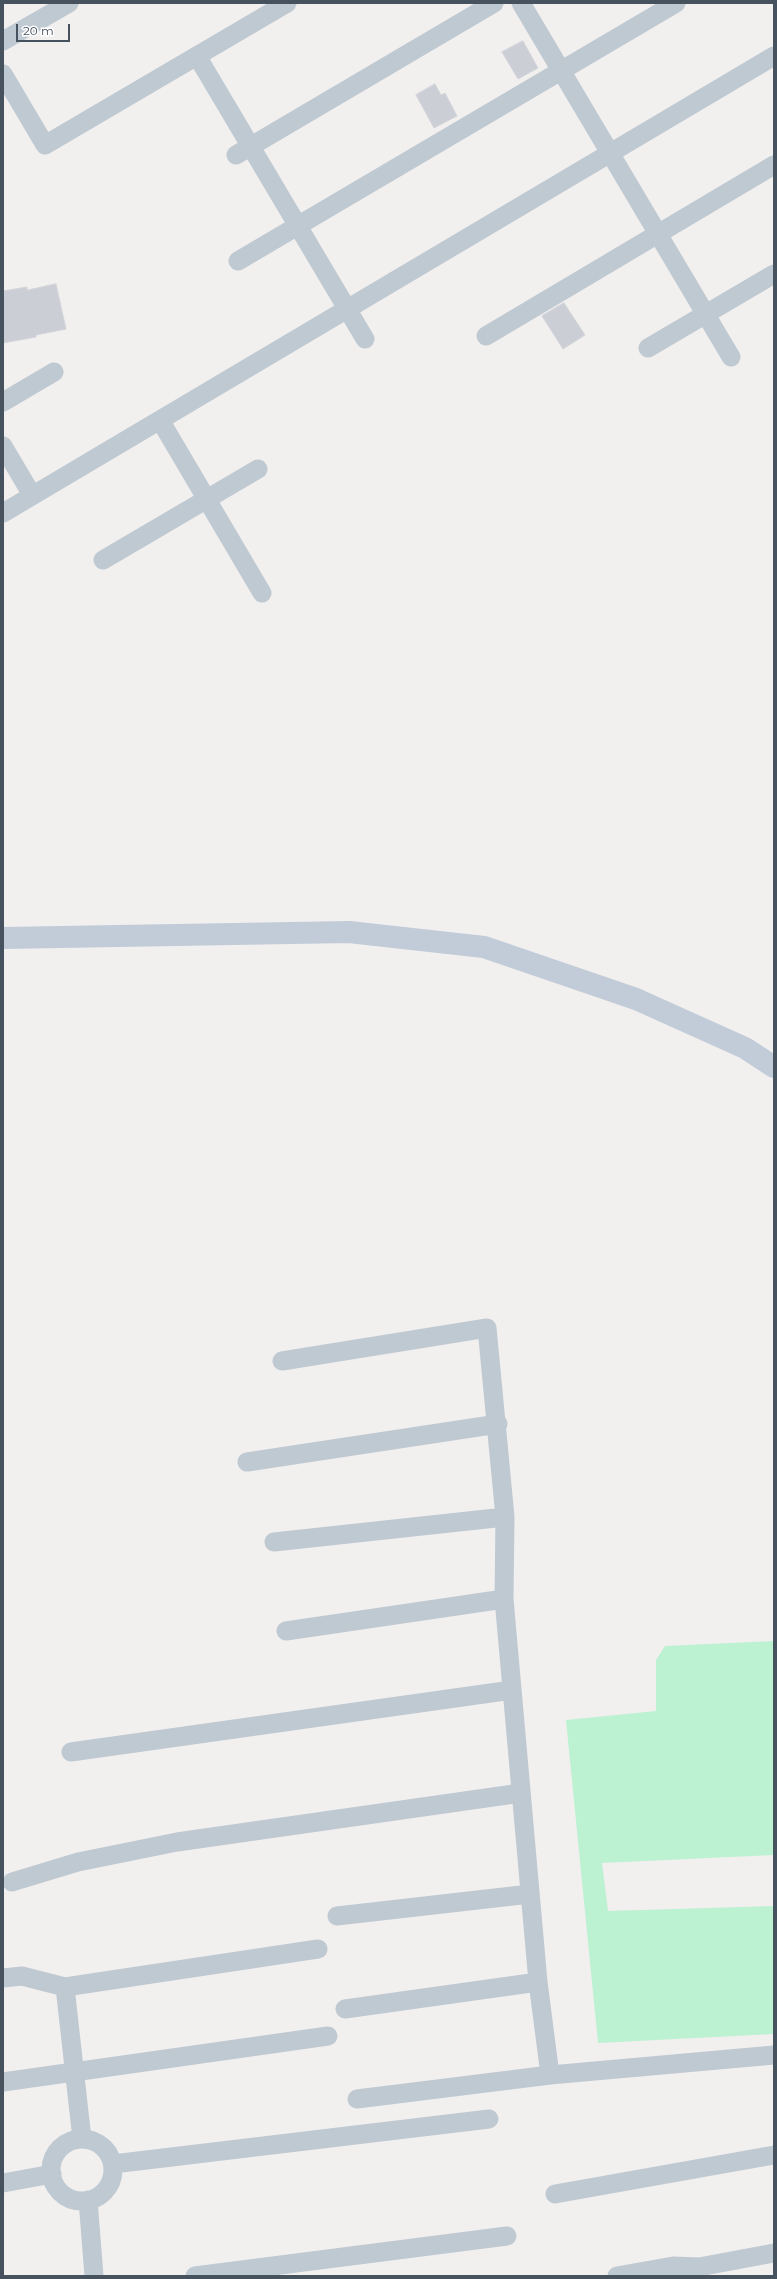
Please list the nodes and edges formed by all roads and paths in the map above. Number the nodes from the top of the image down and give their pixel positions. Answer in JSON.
{"nodes":[{"id":1,"x":68,"y":3,"type":"edge"},
{"id":2,"x":287,"y":3,"type":"edge"},
{"id":3,"x":494,"y":3,"type":"edge"},
{"id":4,"x":522,"y":3,"type":"edge"},
{"id":5,"x":676,"y":3,"type":"edge"},
{"id":6,"x":3,"y":42,"type":"edge"},
{"id":7,"x":197,"y":56,"type":"junction"},
{"id":8,"x":774,"y":56,"type":"edge"},
{"id":9,"x":561,"y":70,"type":"junction"},
{"id":10,"x":3,"y":74,"type":"edge"},
{"id":11,"x":244,"y":151,"type":"junction"},
{"id":12,"x":610,"y":153,"type":"junction"},
{"id":13,"x":774,"y":165,"type":"edge"},
{"id":14,"x":298,"y":226,"type":"junction"},
{"id":15,"x":658,"y":234,"type":"junction"},
{"id":16,"x":238,"y":261,"type":"dead end"},
{"id":17,"x":774,"y":274,"type":"edge"},
{"id":18,"x":347,"y":309,"type":"junction"},
{"id":19,"x":706,"y":314,"type":"junction"},
{"id":20,"x":486,"y":336,"type":"dead end"},
{"id":21,"x":365,"y":339,"type":"dead end"},
{"id":22,"x":648,"y":348,"type":"dead end"},
{"id":23,"x":731,"y":357,"type":"dead end"},
{"id":24,"x":54,"y":372,"type":"dead end"},
{"id":25,"x":3,"y":402,"type":"edge"},
{"id":26,"x":160,"y":420,"type":"junction"},
{"id":27,"x":3,"y":446,"type":"edge"},
{"id":28,"x":258,"y":469,"type":"dead end"},
{"id":29,"x":32,"y":495,"type":"junction"},
{"id":30,"x":207,"y":500,"type":"junction"},
{"id":31,"x":3,"y":513,"type":"edge"},
{"id":32,"x":103,"y":560,"type":"dead end"},
{"id":33,"x":262,"y":593,"type":"dead end"},
{"id":34,"x":3,"y":938,"type":"edge"},
{"id":35,"x":774,"y":1067,"type":"edge"},
{"id":36,"x":282,"y":1361,"type":"dead end"},
{"id":37,"x":498,"y":1424,"type":"junction"},
{"id":38,"x":247,"y":1462,"type":"dead end"},
{"id":39,"x":505,"y":1517,"type":"junction"},
{"id":40,"x":274,"y":1542,"type":"dead end"},
{"id":41,"x":504,"y":1599,"type":"junction"},
{"id":42,"x":286,"y":1631,"type":"dead end"},
{"id":43,"x":512,"y":1690,"type":"junction"},
{"id":44,"x":70,"y":1752,"type":"dead end"},
{"id":45,"x":521,"y":1794,"type":"junction"},
{"id":46,"x":12,"y":1882,"type":"dead end"},
{"id":47,"x":530,"y":1894,"type":"junction"},
{"id":48,"x":337,"y":1916,"type":"dead end"},
{"id":49,"x":318,"y":1949,"type":"dead end"},
{"id":50,"x":3,"y":1978,"type":"edge"},
{"id":51,"x":538,"y":1982,"type":"junction"},
{"id":52,"x":64,"y":1987,"type":"junction"},
{"id":53,"x":345,"y":2009,"type":"dead end"},
{"id":54,"x":328,"y":2036,"type":"dead end"},
{"id":55,"x":774,"y":2056,"type":"edge"},
{"id":56,"x":75,"y":2072,"type":"junction"},
{"id":57,"x":550,"y":2075,"type":"junction"},
{"id":58,"x":3,"y":2082,"type":"edge"},
{"id":59,"x":357,"y":2099,"type":"dead end"},
{"id":60,"x":489,"y":2119,"type":"dead end"},
{"id":61,"x":82,"y":2139,"type":"junction"},
{"id":62,"x":774,"y":2154,"type":"edge"},
{"id":63,"x":112,"y":2164,"type":"junction"},
{"id":64,"x":52,"y":2174,"type":"junction"},
{"id":65,"x":3,"y":2182,"type":"edge"},
{"id":66,"x":555,"y":2194,"type":"dead end"},
{"id":67,"x":88,"y":2200,"type":"junction"},
{"id":68,"x":507,"y":2236,"type":"dead end"},
{"id":69,"x":774,"y":2253,"type":"edge"},
{"id":70,"x":700,"y":2271,"type":"edge"},
{"id":71,"x":94,"y":2276,"type":"edge"},
{"id":72,"x":195,"y":2276,"type":"edge"},
{"id":73,"x":617,"y":2276,"type":"edge"}],
"edges":[{"from":1,"to":6,"type":"street"},
{"from":2,"to":7,"type":"street"},
{"from":3,"to":11,"type":"street"},
{"from":4,"to":9,"type":"street"},
{"from":5,"to":9,"type":"street"},
{"from":7,"to":10,"type":"street"},
{"from":7,"to":11,"type":"street"},
{"from":8,"to":12,"type":"street"},
{"from":9,"to":12,"type":"street"},
{"from":9,"to":14,"type":"street"},
{"from":11,"to":14,"type":"street"},
{"from":12,"to":15,"type":"street"},
{"from":12,"to":18,"type":"street"},
{"from":13,"to":15,"type":"street"},
{"from":14,"to":16,"type":"street"},
{"from":14,"to":18,"type":"street"},
{"from":15,"to":19,"type":"street"},
{"from":15,"to":20,"type":"street"},
{"from":17,"to":19,"type":"street"},
{"from":18,"to":21,"type":"street"},
{"from":18,"to":26,"type":"street"},
{"from":19,"to":22,"type":"street"},
{"from":19,"to":23,"type":"street"},
{"from":24,"to":25,"type":"street"},
{"from":26,"to":29,"type":"street"},
{"from":26,"to":30,"type":"street"},
{"from":27,"to":29,"type":"street"},
{"from":28,"to":30,"type":"street"},
{"from":29,"to":31,"type":"street"},
{"from":30,"to":32,"type":"street"},
{"from":30,"to":33,"type":"street"},
{"from":34,"to":35,"type":"street"},
{"from":36,"to":37,"type":"street"},
{"from":37,"to":38,"type":"street"},
{"from":37,"to":39,"type":"street"},
{"from":39,"to":40,"type":"street"},
{"from":39,"to":41,"type":"street"},
{"from":41,"to":42,"type":"street"},
{"from":41,"to":43,"type":"street"},
{"from":43,"to":44,"type":"street"},
{"from":43,"to":45,"type":"street"},
{"from":45,"to":46,"type":"street"},
{"from":45,"to":47,"type":"street"},
{"from":47,"to":48,"type":"street"},
{"from":47,"to":51,"type":"street"},
{"from":49,"to":52,"type":"street"},
{"from":50,"to":52,"type":"street"},
{"from":51,"to":53,"type":"street"},
{"from":51,"to":57,"type":"street"},
{"from":52,"to":56,"type":"street"},
{"from":54,"to":56,"type":"street"},
{"from":55,"to":57,"type":"street"},
{"from":56,"to":58,"type":"street"},
{"from":56,"to":61,"type":"street"},
{"from":57,"to":59,"type":"street"},
{"from":60,"to":63,"type":"street"},
{"from":61,"to":63,"type":"street"},
{"from":61,"to":64,"type":"street"},
{"from":62,"to":66,"type":"street"},
{"from":63,"to":67,"type":"street"},
{"from":64,"to":65,"type":"street"},
{"from":64,"to":67,"type":"street"},
{"from":67,"to":71,"type":"street"},
{"from":68,"to":72,"type":"street"},
{"from":69,"to":70,"type":"street"},
{"from":70,"to":73,"type":"street"}]}
